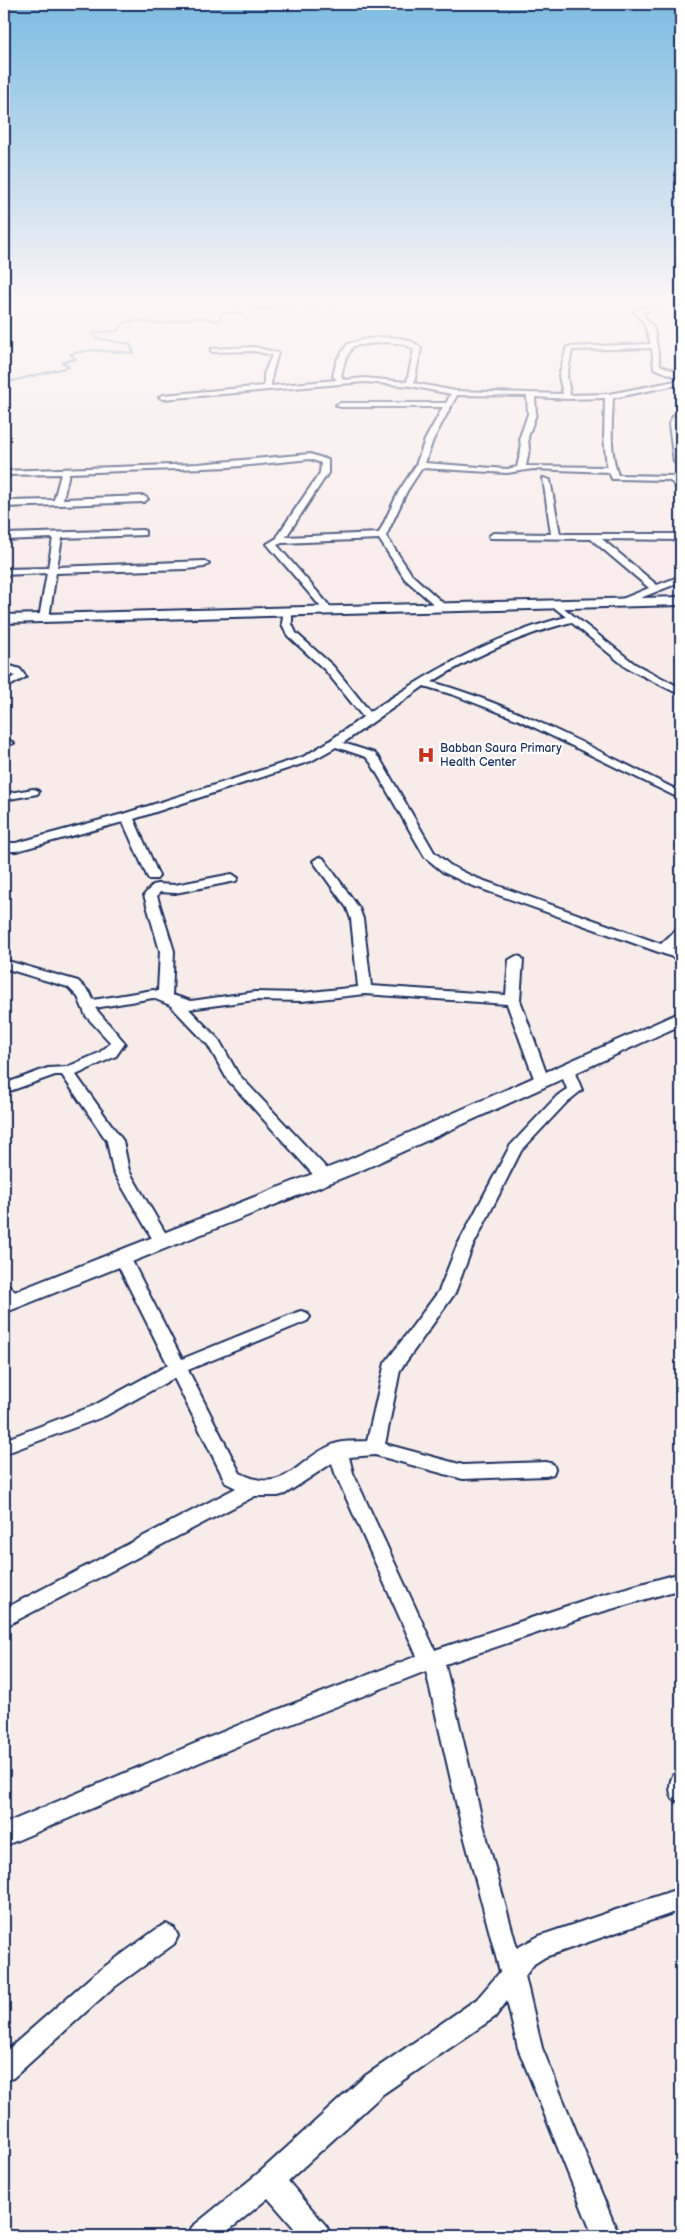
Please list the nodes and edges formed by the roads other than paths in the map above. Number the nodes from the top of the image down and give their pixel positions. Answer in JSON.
{"nodes":[{"id":1,"x":340,"y":405,"type":"dead end"},
{"id":2,"x":448,"y":405,"type":"joint"},
{"id":3,"x":532,"y":405,"type":"edge"},
{"id":4,"x":609,"y":405,"type":"edge"},
{"id":5,"x":681,"y":417,"type":"edge"},
{"id":6,"x":681,"y":464,"type":"edge"},
{"id":7,"x":420,"y":465,"type":"junction"},
{"id":8,"x":521,"y":469,"type":"junction"},
{"id":9,"x":612,"y":469,"type":"junction"},
{"id":10,"x":66,"y":471,"type":"junction"},
{"id":11,"x":4,"y":473,"type":"edge"},
{"id":12,"x":546,"y":480,"type":"dead end"},
{"id":13,"x":681,"y":489,"type":"edge"},
{"id":14,"x":144,"y":500,"type":"dead end"},
{"id":15,"x":58,"y":502,"type":"junction"},
{"id":16,"x":4,"y":504,"type":"edge"},
{"id":17,"x":142,"y":533,"type":"dead end"},
{"id":18,"x":58,"y":535,"type":"junction"},
{"id":19,"x":4,"y":536,"type":"edge"},
{"id":20,"x":382,"y":536,"type":"junction"},
{"id":21,"x":493,"y":536,"type":"dead end"},
{"id":22,"x":556,"y":537,"type":"junction"},
{"id":23,"x":594,"y":537,"type":"junction"},
{"id":24,"x":681,"y":538,"type":"edge"},
{"id":25,"x":281,"y":540,"type":"junction"},
{"id":26,"x":204,"y":564,"type":"dead end"},
{"id":27,"x":52,"y":570,"type":"junction"},
{"id":28,"x":4,"y":572,"type":"edge"},
{"id":29,"x":681,"y":579,"type":"edge"},
{"id":30,"x":656,"y":589,"type":"junction"},
{"id":31,"x":620,"y":602,"type":"junction"},
{"id":32,"x":679,"y":603,"type":"edge"},
{"id":33,"x":555,"y":604,"type":"junction"},
{"id":34,"x":442,"y":607,"type":"junction"},
{"id":35,"x":328,"y":610,"type":"junction"},
{"id":36,"x":288,"y":611,"type":"junction"},
{"id":37,"x":44,"y":618,"type":"junction"},
{"id":38,"x":4,"y":619,"type":"edge"},
{"id":39,"x":571,"y":619,"type":"junction"},
{"id":40,"x":4,"y":667,"type":"edge"},
{"id":41,"x":424,"y":683,"type":"junction"},
{"id":42,"x":4,"y":686,"type":"edge"},
{"id":43,"x":681,"y":692,"type":"edge"},
{"id":44,"x":369,"y":718,"type":"junction"},
{"id":45,"x":336,"y":744,"type":"junction"},
{"id":46,"x":33,"y":792,"type":"dead end"},
{"id":47,"x":681,"y":796,"type":"edge"},
{"id":48,"x":4,"y":797,"type":"edge"},
{"id":49,"x":127,"y":817,"type":"junction"},
{"id":50,"x":4,"y":847,"type":"edge"},
{"id":51,"x":319,"y":861,"type":"dead end"},
{"id":52,"x":153,"y":876,"type":"dead end"},
{"id":53,"x":232,"y":878,"type":"dead end"},
{"id":54,"x":681,"y":933,"type":"edge"},
{"id":55,"x":663,"y":949,"type":"junction"},
{"id":56,"x":681,"y":956,"type":"edge"},
{"id":57,"x":516,"y":960,"type":"dead end"},
{"id":58,"x":4,"y":964,"type":"edge"},
{"id":59,"x":365,"y":990,"type":"junction"},
{"id":60,"x":170,"y":999,"type":"junction"},
{"id":61,"x":513,"y":1000,"type":"junction"},
{"id":62,"x":87,"y":1005,"type":"junction"},
{"id":63,"x":679,"y":1021,"type":"edge"},
{"id":64,"x":70,"y":1071,"type":"junction"},
{"id":65,"x":567,"y":1071,"type":"junction"},
{"id":66,"x":542,"y":1081,"type":"junction"},
{"id":67,"x":4,"y":1088,"type":"edge"},
{"id":68,"x":325,"y":1177,"type":"junction"},
{"id":69,"x":162,"y":1241,"type":"junction"},
{"id":70,"x":122,"y":1257,"type":"junction"},
{"id":71,"x":6,"y":1298,"type":"edge"},
{"id":72,"x":301,"y":1317,"type":"dead end"},
{"id":73,"x":178,"y":1368,"type":"junction"},
{"id":74,"x":4,"y":1447,"type":"edge"},
{"id":75,"x":375,"y":1448,"type":"junction"},
{"id":76,"x":338,"y":1450,"type":"junction"},
{"id":77,"x":546,"y":1469,"type":"dead end"},
{"id":78,"x":253,"y":1488,"type":"junction"},
{"id":79,"x":681,"y":1581,"type":"edge"},
{"id":80,"x":4,"y":1619,"type":"edge"},
{"id":81,"x":430,"y":1661,"type":"junction"},
{"id":82,"x":681,"y":1782,"type":"edge"},
{"id":83,"x":681,"y":1792,"type":"edge"},
{"id":84,"x":4,"y":1835,"type":"edge"},
{"id":85,"x":681,"y":1899,"type":"edge"},
{"id":86,"x":166,"y":1936,"type":"dead end"},
{"id":87,"x":513,"y":1975,"type":"junction"},
{"id":88,"x":4,"y":2069,"type":"edge"},
{"id":89,"x":270,"y":2180,"type":"junction"},
{"id":90,"x":201,"y":2236,"type":"edge"},
{"id":91,"x":318,"y":2236,"type":"edge"},
{"id":92,"x":606,"y":2236,"type":"edge"}],
"edges":[{"from":1,"to":2,"type":"street"},
{"from":2,"to":7,"type":"street"},
{"from":3,"to":8,"type":"street"},
{"from":4,"to":9,"type":"street"},
{"from":5,"to":6,"type":"street"},
{"from":7,"to":8,"type":"street"},
{"from":7,"to":20,"type":"street"},
{"from":8,"to":9,"type":"street"},
{"from":9,"to":13,"type":"street"},
{"from":10,"to":11,"type":"street"},
{"from":10,"to":15,"type":"street"},
{"from":10,"to":25,"type":"street"},
{"from":12,"to":22,"type":"street"},
{"from":14,"to":15,"type":"street"},
{"from":15,"to":16,"type":"street"},
{"from":17,"to":18,"type":"street"},
{"from":18,"to":19,"type":"street"},
{"from":18,"to":27,"type":"street"},
{"from":20,"to":25,"type":"street"},
{"from":20,"to":34,"type":"street"},
{"from":21,"to":22,"type":"street"},
{"from":22,"to":23,"type":"street"},
{"from":23,"to":24,"type":"street"},
{"from":23,"to":30,"type":"street"},
{"from":25,"to":35,"type":"street"},
{"from":26,"to":27,"type":"street"},
{"from":27,"to":28,"type":"street"},
{"from":27,"to":37,"type":"street"},
{"from":29,"to":30,"type":"street"},
{"from":30,"to":31,"type":"street"},
{"from":31,"to":32,"type":"street"},
{"from":31,"to":33,"type":"street"},
{"from":33,"to":34,"type":"street"},
{"from":33,"to":39,"type":"street"},
{"from":34,"to":35,"type":"street"},
{"from":35,"to":36,"type":"street"},
{"from":36,"to":37,"type":"street"},
{"from":36,"to":44,"type":"street"},
{"from":37,"to":38,"type":"street"},
{"from":39,"to":41,"type":"street"},
{"from":39,"to":43,"type":"street"},
{"from":40,"to":42,"type":"street"},
{"from":41,"to":44,"type":"street"},
{"from":41,"to":47,"type":"street"},
{"from":44,"to":45,"type":"street"},
{"from":45,"to":49,"type":"street"},
{"from":45,"to":55,"type":"street"},
{"from":46,"to":48,"type":"street"},
{"from":49,"to":50,"type":"street"},
{"from":49,"to":52,"type":"street"},
{"from":51,"to":59,"type":"street"},
{"from":53,"to":60,"type":"street"},
{"from":54,"to":55,"type":"street"},
{"from":55,"to":56,"type":"street"},
{"from":57,"to":61,"type":"street"},
{"from":58,"to":62,"type":"street"},
{"from":59,"to":60,"type":"street"},
{"from":59,"to":61,"type":"street"},
{"from":60,"to":62,"type":"street"},
{"from":60,"to":68,"type":"street"},
{"from":61,"to":66,"type":"street"},
{"from":62,"to":64,"type":"street"},
{"from":63,"to":65,"type":"street"},
{"from":64,"to":67,"type":"street"},
{"from":64,"to":69,"type":"street"},
{"from":65,"to":66,"type":"street"},
{"from":65,"to":75,"type":"street"},
{"from":66,"to":68,"type":"street"},
{"from":68,"to":69,"type":"street"},
{"from":69,"to":70,"type":"street"},
{"from":70,"to":71,"type":"street"},
{"from":70,"to":73,"type":"street"},
{"from":72,"to":73,"type":"street"},
{"from":73,"to":74,"type":"street"},
{"from":73,"to":78,"type":"street"},
{"from":75,"to":76,"type":"street"},
{"from":75,"to":77,"type":"street"},
{"from":76,"to":78,"type":"street"},
{"from":76,"to":81,"type":"street"},
{"from":78,"to":80,"type":"street"},
{"from":79,"to":81,"type":"street"},
{"from":81,"to":84,"type":"street"},
{"from":81,"to":87,"type":"street"},
{"from":82,"to":83,"type":"street"},
{"from":85,"to":87,"type":"street"},
{"from":86,"to":88,"type":"street"},
{"from":87,"to":89,"type":"street"},
{"from":87,"to":92,"type":"street"},
{"from":89,"to":90,"type":"street"},
{"from":89,"to":91,"type":"street"}]}
